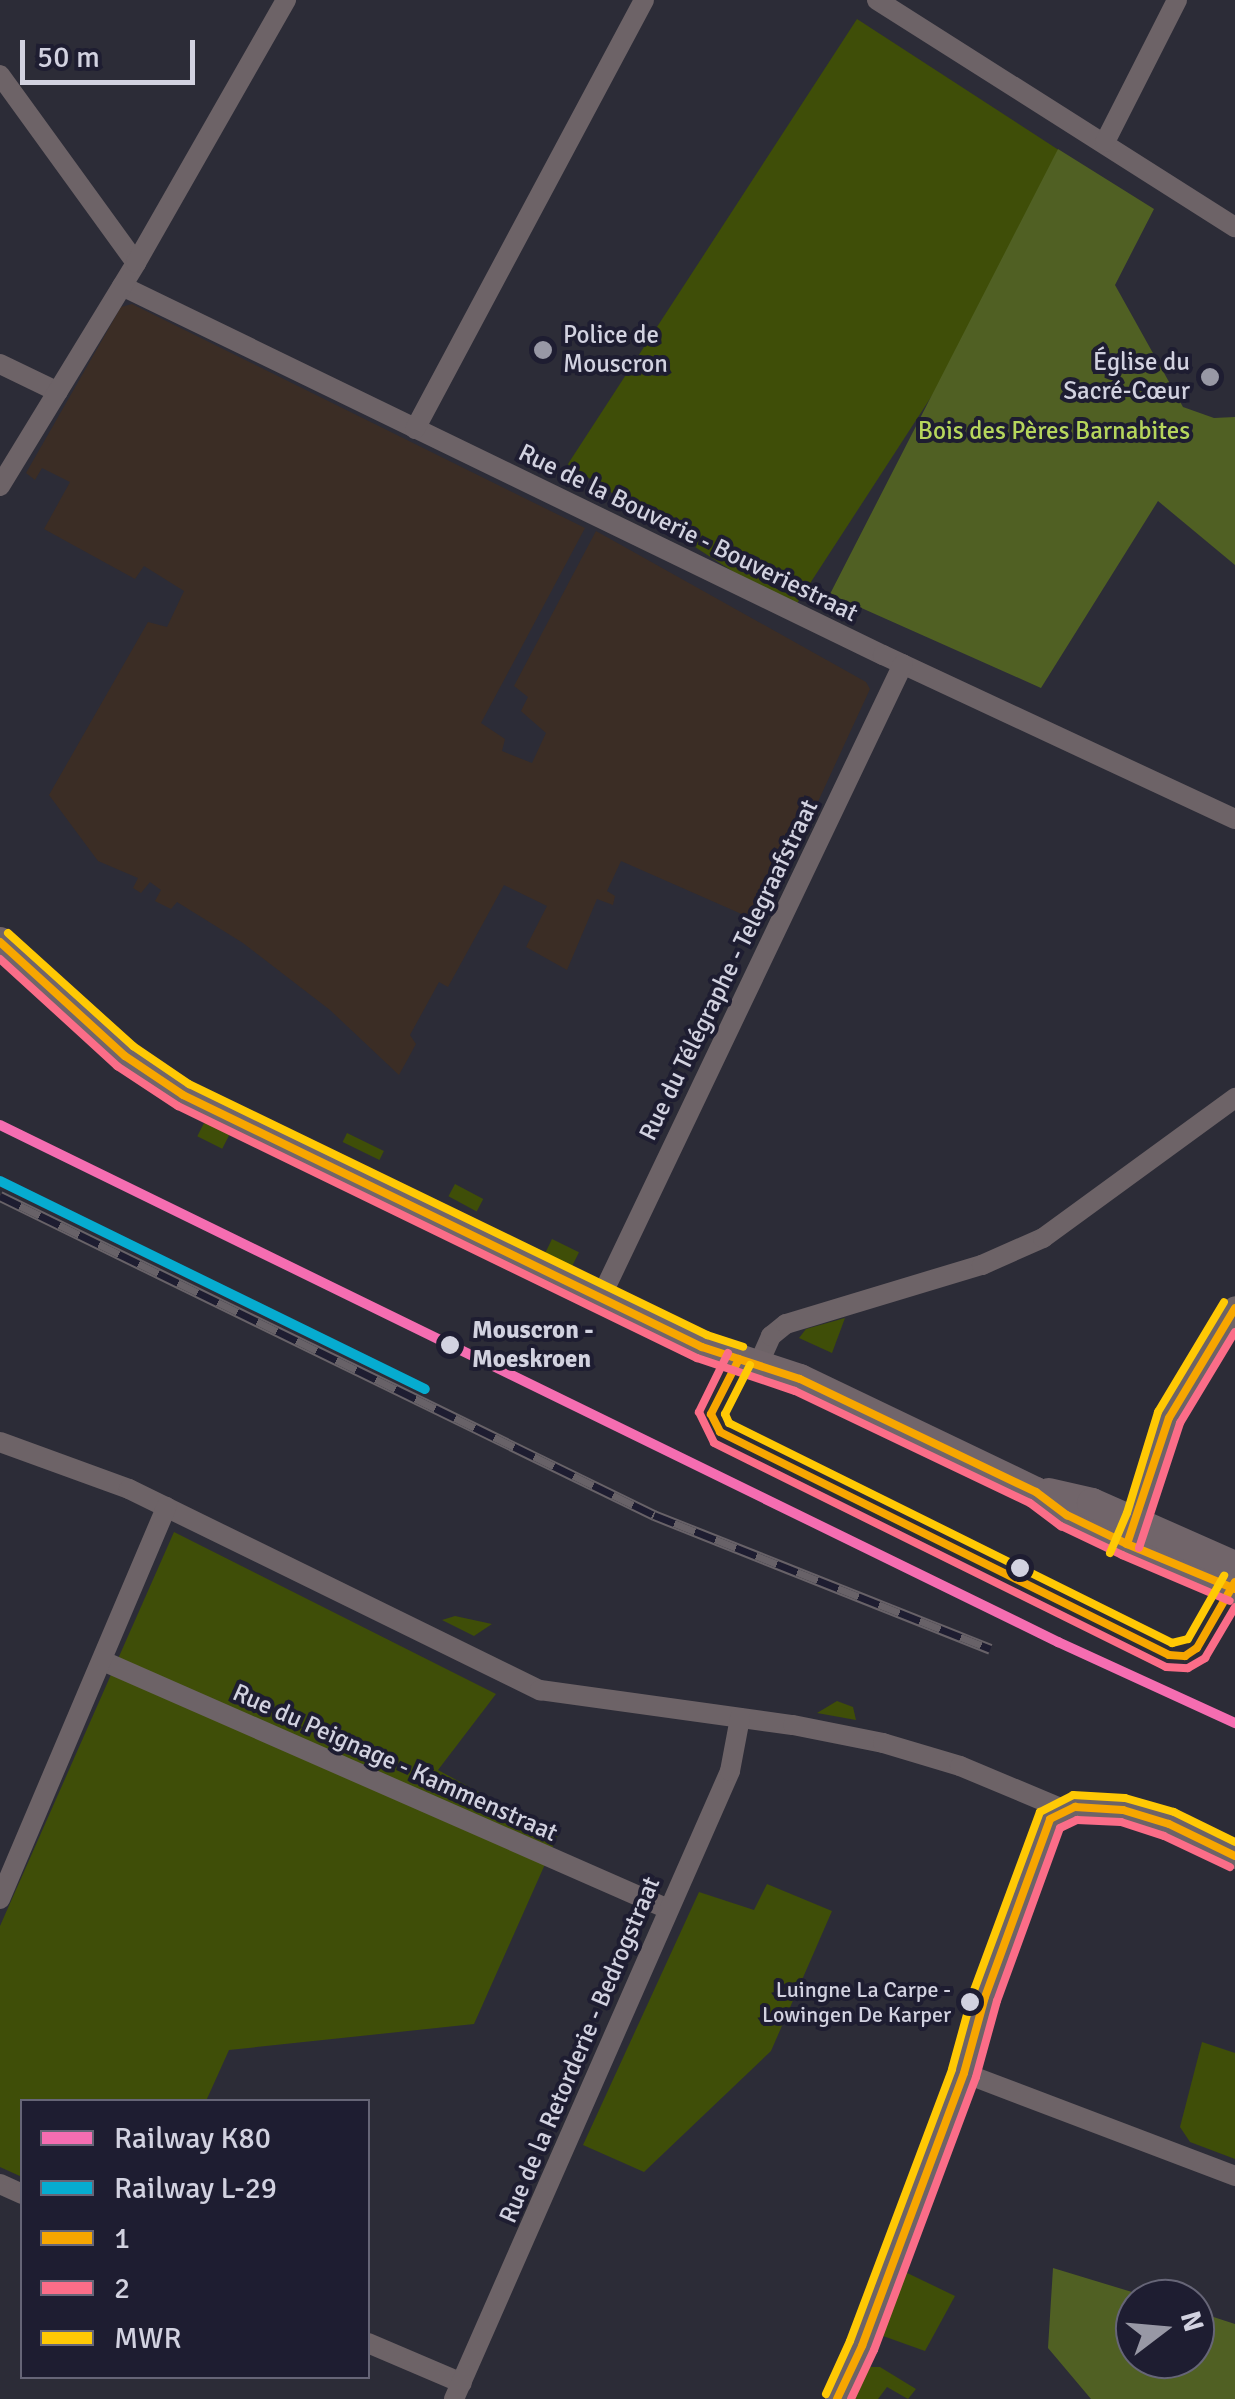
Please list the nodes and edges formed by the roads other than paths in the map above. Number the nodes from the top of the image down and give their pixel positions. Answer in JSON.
{"nodes":[{"id":1,"x":286,"y":0,"type":"edge"},
{"id":2,"x":644,"y":0,"type":"edge"},
{"id":3,"x":877,"y":0,"type":"edge"},
{"id":4,"x":1177,"y":0,"type":"edge"},
{"id":5,"x":0,"y":75,"type":"edge"},
{"id":6,"x":1105,"y":142,"type":"junction"},
{"id":7,"x":1235,"y":227,"type":"edge"},
{"id":8,"x":136,"y":263,"type":"junction"},
{"id":9,"x":122,"y":286,"type":"junction"},
{"id":10,"x":0,"y":364,"type":"edge"},
{"id":11,"x":58,"y":392,"type":"junction"},
{"id":12,"x":414,"y":429,"type":"junction"},
{"id":13,"x":0,"y":486,"type":"edge"},
{"id":14,"x":902,"y":664,"type":"junction"},
{"id":15,"x":1235,"y":819,"type":"edge"},
{"id":16,"x":0,"y":942,"type":"edge"},
{"id":17,"x":1235,"y":1098,"type":"edge"},
{"id":18,"x":601,"y":1297,"type":"junction"},
{"id":19,"x":1235,"y":1308,"type":"edge"},
{"id":20,"x":760,"y":1363,"type":"junction"},
{"id":21,"x":0,"y":1442,"type":"edge"},
{"id":22,"x":166,"y":1506,"type":"junction"},
{"id":23,"x":1132,"y":1534,"type":"junction"},
{"id":24,"x":1235,"y":1566,"type":"edge"},
{"id":25,"x":1235,"y":1589,"type":"edge"},
{"id":26,"x":103,"y":1661,"type":"junction"},
{"id":27,"x":740,"y":1718,"type":"junction"},
{"id":28,"x":1064,"y":1810,"type":"junction"},
{"id":29,"x":1235,"y":1856,"type":"edge"},
{"id":30,"x":0,"y":1899,"type":"edge"},
{"id":31,"x":668,"y":1909,"type":"junction"},
{"id":32,"x":964,"y":2073,"type":"junction"},
{"id":33,"x":1235,"y":2176,"type":"edge"},
{"id":34,"x":370,"y":2344,"type":"edge"},
{"id":35,"x":458,"y":2391,"type":"edge"},
{"id":36,"x":837,"y":2399,"type":"edge"}],
"edges":[{"from":1,"to":8,"type":"street"},
{"from":2,"to":12,"type":"street"},
{"from":3,"to":6,"type":"street"},
{"from":4,"to":6,"type":"street"},
{"from":5,"to":8,"type":"street"},
{"from":6,"to":7,"type":"street"},
{"from":8,"to":9,"type":"street"},
{"from":9,"to":11,"type":"street"},
{"from":9,"to":12,"type":"street","name":"Rue de la Bouverie - Bouveriestraat"},
{"from":10,"to":11,"type":"street"},
{"from":11,"to":13,"type":"street"},
{"from":12,"to":14,"type":"street","name":"Rue de la Bouverie - Bouveriestraat"},
{"from":14,"to":15,"type":"street","name":"Rue de la Bouverie - Bouveriestraat"},
{"from":14,"to":18,"type":"street","name":"Rue du Télégraphe - Telegraafstraat"},
{"from":16,"to":18,"type":"main road"},
{"from":17,"to":20,"type":"street"},
{"from":18,"to":20,"type":"main road"},
{"from":19,"to":23,"type":"street"},
{"from":20,"to":23,"type":"main road"},
{"from":21,"to":22,"type":"street"},
{"from":22,"to":26,"type":"street"},
{"from":22,"to":27,"type":"street"},
{"from":23,"to":24,"type":"main road"},
{"from":23,"to":25,"type":"main road"},
{"from":26,"to":30,"type":"street"},
{"from":26,"to":31,"type":"street","name":"Rue du Peignage - Kammenstraat"},
{"from":27,"to":28,"type":"street"},
{"from":27,"to":31,"type":"street","name":"Rue de la Retorderie - Bedrogstraat"},
{"from":28,"to":29,"type":"street"},
{"from":28,"to":32,"type":"street"},
{"from":31,"to":35,"type":"street","name":"Rue de la Retorderie - Bedrogstraat"},
{"from":32,"to":33,"type":"street"},
{"from":32,"to":36,"type":"street"},
{"from":34,"to":35,"type":"street"}]}
